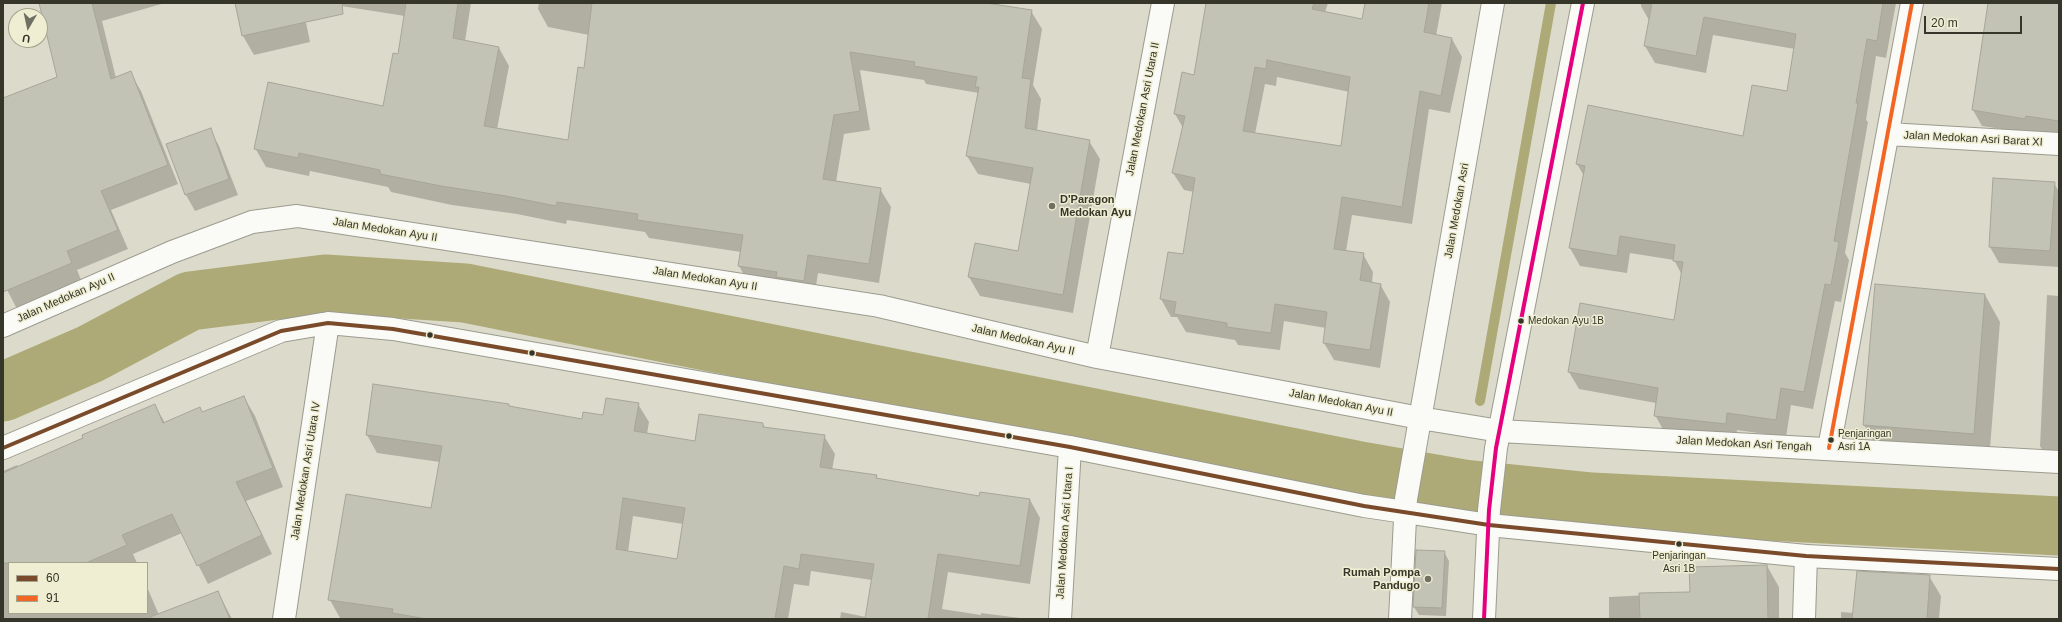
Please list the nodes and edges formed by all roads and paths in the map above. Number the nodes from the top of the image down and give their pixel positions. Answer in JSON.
{"nodes":[{"id":1,"x":1493,"y":3,"type":"edge"},
{"id":2,"x":1583,"y":3,"type":"edge"},
{"id":3,"x":1912,"y":3,"type":"edge"},
{"id":4,"x":1158,"y":4,"type":"edge"},
{"id":5,"x":1888,"y":134,"type":"junction"},
{"id":6,"x":2059,"y":144,"type":"edge"},
{"id":7,"x":328,"y":323,"type":"junction"},
{"id":8,"x":3,"y":326,"type":"edge"},
{"id":9,"x":1097,"y":357,"type":"junction"},
{"id":10,"x":1419,"y":424,"type":"junction"},
{"id":11,"x":1498,"y":439,"type":"junction"},
{"id":12,"x":1070,"y":447,"type":"junction"},
{"id":13,"x":3,"y":448,"type":"edge"},
{"id":14,"x":1829,"y":448,"type":"junction"},
{"id":15,"x":2059,"y":462,"type":"edge"},
{"id":16,"x":1406,"y":506,"type":"junction"},
{"id":17,"x":1489,"y":518,"type":"junction"},
{"id":18,"x":1806,"y":556,"type":"junction"},
{"id":19,"x":2059,"y":569,"type":"edge"},
{"id":20,"x":284,"y":619,"type":"edge"},
{"id":21,"x":1060,"y":619,"type":"edge"},
{"id":22,"x":1400,"y":619,"type":"edge"},
{"id":23,"x":1484,"y":619,"type":"edge"},
{"id":24,"x":1804,"y":619,"type":"edge"}],
"edges":[{"from":1,"to":10,"type":"street","name":"Jalan Medokan Asri"},
{"from":2,"to":11,"type":"street"},
{"from":3,"to":5,"type":"street"},
{"from":4,"to":9,"type":"street","name":"Jalan Medokan Asri Utara II"},
{"from":5,"to":6,"type":"street","name":"Jalan Medokan Asri Barat XI"},
{"from":5,"to":14,"type":"street"},
{"from":7,"to":12,"type":"street"},
{"from":7,"to":13,"type":"street"},
{"from":7,"to":20,"type":"street","name":"Jalan Medokan Asri Utara IV"},
{"from":8,"to":9,"type":"street","name":"Jalan Medokan Ayu II"},
{"from":9,"to":10,"type":"street","name":"Jalan Medokan Ayu II"},
{"from":10,"to":11,"type":"street"},
{"from":10,"to":16,"type":"street","name":"Jalan Medokan Asri"},
{"from":11,"to":14,"type":"street","name":"Jalan Medokan Asri Tengah"},
{"from":11,"to":17,"type":"street"},
{"from":12,"to":16,"type":"street"},
{"from":12,"to":21,"type":"street","name":"Jalan Medokan Asri Utara I"},
{"from":14,"to":15,"type":"street","name":"Jalan Medokan Asri Tengah"},
{"from":16,"to":17,"type":"street"},
{"from":16,"to":22,"type":"street","name":"Jalan Medokan Asri"},
{"from":17,"to":18,"type":"street"},
{"from":17,"to":23,"type":"street"},
{"from":18,"to":19,"type":"street"},
{"from":18,"to":24,"type":"street"}]}
